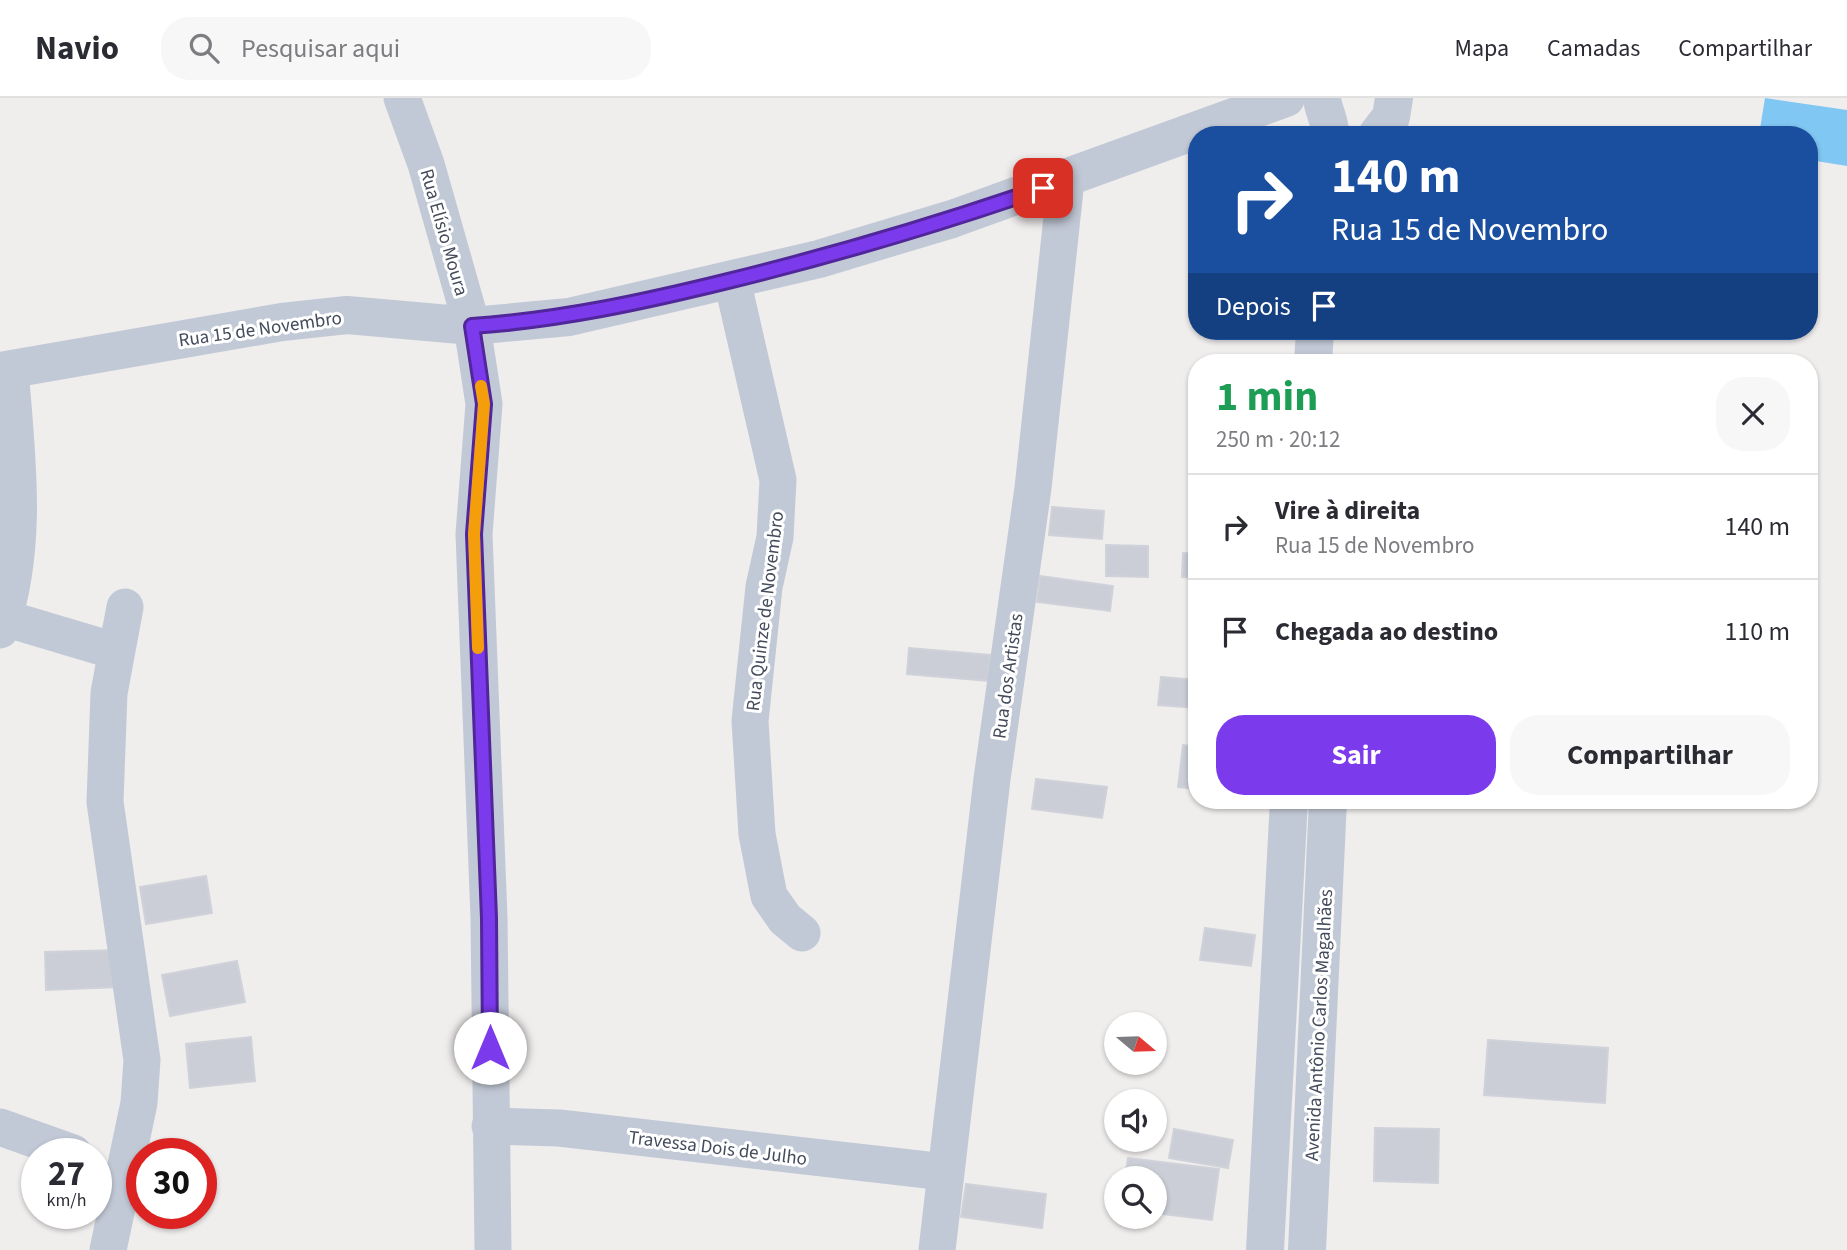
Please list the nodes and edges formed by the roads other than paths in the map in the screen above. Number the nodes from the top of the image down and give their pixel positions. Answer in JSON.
{"nodes":[{"id":1,"x":402,"y":98,"type":"edge"},
{"id":2,"x":1286,"y":98,"type":"edge"},
{"id":3,"x":1394,"y":98,"type":"edge"},
{"id":4,"x":1211,"y":126,"type":"edge"},
{"id":5,"x":1357,"y":126,"type":"edge"},
{"id":6,"x":1188,"y":135,"type":"edge"},
{"id":7,"x":1066,"y":180,"type":"junction"},
{"id":8,"x":732,"y":280,"type":"junction"},
{"id":9,"x":472,"y":326,"type":"junction"},
{"id":10,"x":5,"y":370,"type":"edge"},
{"id":11,"x":125,"y":607,"type":"dead end"},
{"id":12,"x":2,"y":624,"type":"edge"},
{"id":13,"x":115,"y":650,"type":"junction"},
{"id":14,"x":1288,"y":809,"type":"edge"},
{"id":15,"x":1328,"y":809,"type":"edge"},
{"id":16,"x":802,"y":933,"type":"dead end"},
{"id":17,"x":1275,"y":1048,"type":"junction"},
{"id":18,"x":1317,"y":1049,"type":"junction"},
{"id":19,"x":490,"y":1126,"type":"junction"},
{"id":20,"x":0,"y":1127,"type":"edge"},
{"id":21,"x":31,"y":1138,"type":"edge"},
{"id":22,"x":112,"y":1165,"type":"edge"},
{"id":23,"x":945,"y":1172,"type":"junction"},
{"id":24,"x":109,"y":1229,"type":"edge"},
{"id":25,"x":108,"y":1250,"type":"edge"},
{"id":26,"x":493,"y":1250,"type":"edge"},
{"id":27,"x":937,"y":1250,"type":"edge"},
{"id":28,"x":1265,"y":1250,"type":"edge"},
{"id":29,"x":1307,"y":1250,"type":"edge"}],
"edges":[{"from":1,"to":9,"type":"street","name":"Rua Elísio Moura"},
{"from":2,"to":4,"type":"street","name":"Rua 15 de Novembro"},
{"from":3,"to":5,"type":"street"},
{"from":6,"to":7,"type":"street","name":"Rua 15 de Novembro"},
{"from":7,"to":8,"type":"street","name":"Rua 15 de Novembro"},
{"from":7,"to":23,"type":"street","name":"Rua dos Artistas"},
{"from":8,"to":9,"type":"street","name":"Rua 15 de Novembro"},
{"from":8,"to":16,"type":"street","name":"Rua Quinze de Novembro"},
{"from":9,"to":10,"type":"street","name":"Rua 15 de Novembro"},
{"from":9,"to":19,"type":"street","name":"Rua Elísio Moura"},
{"from":10,"to":12,"type":"street"},
{"from":11,"to":13,"type":"street"},
{"from":12,"to":13,"type":"street"},
{"from":13,"to":22,"type":"street"},
{"from":14,"to":17,"type":"street"},
{"from":15,"to":18,"type":"street","name":"Avenida Antônio Carlos Magalhães"},
{"from":17,"to":18,"type":"street"},
{"from":17,"to":28,"type":"street"},
{"from":18,"to":29,"type":"street","name":"Avenida Antônio Carlos Magalhães"},
{"from":19,"to":23,"type":"street","name":"Travessa Dois de Julho"},
{"from":19,"to":26,"type":"street","name":"Rua Elísio Moura"},
{"from":20,"to":21,"type":"street"},
{"from":23,"to":27,"type":"street","name":"Rua dos Artistas"},
{"from":24,"to":25,"type":"street"}]}
